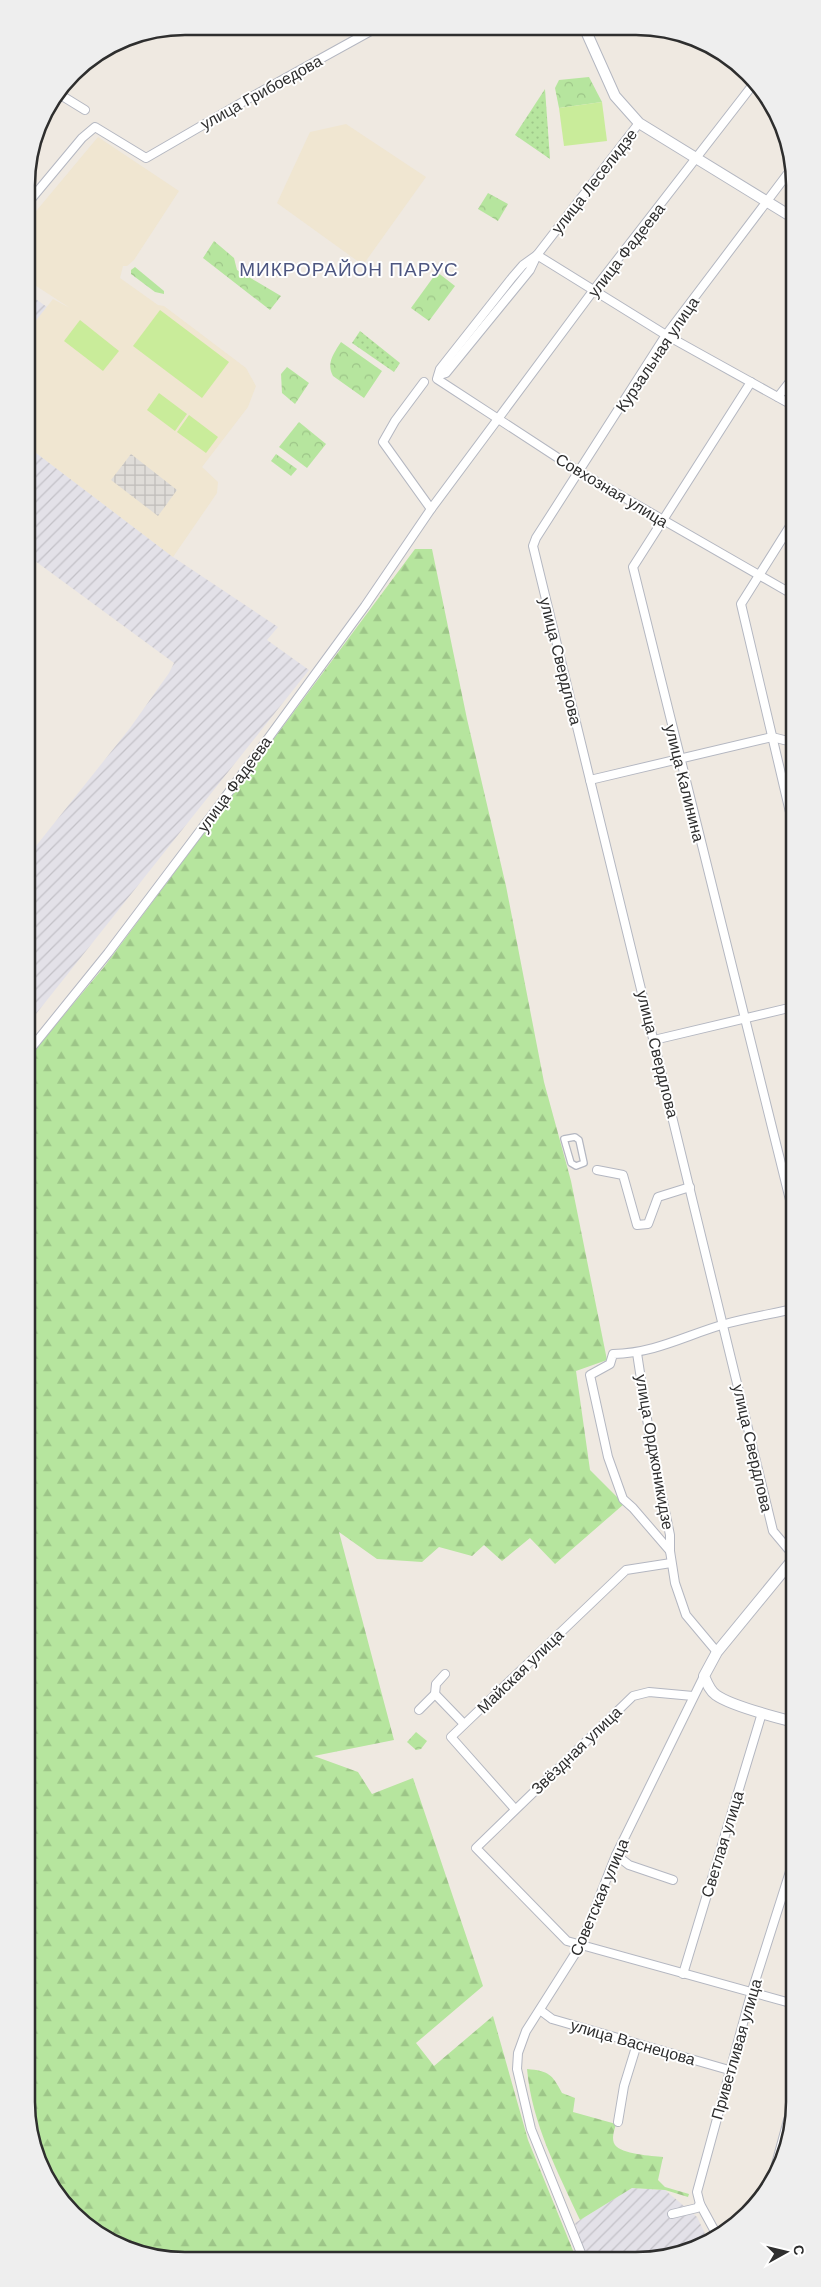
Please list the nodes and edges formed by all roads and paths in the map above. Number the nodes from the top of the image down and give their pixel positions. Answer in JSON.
{"nodes":[{"id":1,"x":365,"y":35,"type":"edge"},
{"id":2,"x":588,"y":35,"type":"edge"},
{"id":3,"x":750,"y":88,"type":"edge"},
{"id":4,"x":64,"y":97,"type":"edge"},
{"id":5,"x":85,"y":110,"type":"dead end"},
{"id":6,"x":639,"y":123,"type":"junction"},
{"id":7,"x":697,"y":160,"type":"junction"},
{"id":8,"x":786,"y":176,"type":"edge"},
{"id":9,"x":35,"y":194,"type":"edge"},
{"id":10,"x":767,"y":202,"type":"junction"},
{"id":11,"x":786,"y":213,"type":"edge"},
{"id":12,"x":537,"y":255,"type":"junction"},
{"id":13,"x":593,"y":291,"type":"junction"},
{"id":14,"x":666,"y":335,"type":"junction"},
{"id":15,"x":438,"y":377,"type":"joint"},
{"id":16,"x":424,"y":382,"type":"dead end"},
{"id":17,"x":751,"y":382,"type":"junction"},
{"id":18,"x":786,"y":387,"type":"edge"},
{"id":19,"x":778,"y":397,"type":"junction"},
{"id":20,"x":786,"y":402,"type":"edge"},
{"id":21,"x":498,"y":420,"type":"junction"},
{"id":22,"x":578,"y":471,"type":"junction"},
{"id":23,"x":431,"y":509,"type":"junction"},
{"id":24,"x":663,"y":521,"type":"junction"},
{"id":25,"x":786,"y":533,"type":"edge"},
{"id":26,"x":532,"y":546,"type":"joint"},
{"id":27,"x":759,"y":576,"type":"junction"},
{"id":28,"x":786,"y":591,"type":"edge"},
{"id":29,"x":772,"y":737,"type":"junction"},
{"id":30,"x":786,"y":740,"type":"edge"},
{"id":31,"x":679,"y":757,"type":"junction"},
{"id":32,"x":590,"y":780,"type":"junction"},
{"id":33,"x":786,"y":796,"type":"edge"},
{"id":34,"x":786,"y":1009,"type":"edge"},
{"id":35,"x":744,"y":1019,"type":"junction"},
{"id":36,"x":654,"y":1040,"type":"junction"},
{"id":37,"x":35,"y":1043,"type":"edge"},
{"id":38,"x":575,"y":1137,"type":"joint"},
{"id":39,"x":597,"y":1170,"type":"dead end"},
{"id":40,"x":786,"y":1184,"type":"edge"},
{"id":41,"x":690,"y":1187,"type":"junction"},
{"id":42,"x":786,"y":1311,"type":"edge"},
{"id":43,"x":724,"y":1325,"type":"junction"},
{"id":44,"x":637,"y":1353,"type":"junction"},
{"id":45,"x":786,"y":1547,"type":"edge"},
{"id":46,"x":670,"y":1551,"type":"junction"},
{"id":47,"x":671,"y":1563,"type":"junction"},
{"id":48,"x":786,"y":1567,"type":"edge"},
{"id":49,"x":717,"y":1652,"type":"junction"},
{"id":50,"x":445,"y":1674,"type":"dead end"},
{"id":51,"x":704,"y":1676,"type":"junction"},
{"id":52,"x":435,"y":1694,"type":"junction"},
{"id":53,"x":693,"y":1696,"type":"junction"},
{"id":54,"x":420,"y":1710,"type":"dead end"},
{"id":55,"x":762,"y":1713,"type":"junction"},
{"id":56,"x":786,"y":1720,"type":"edge"},
{"id":57,"x":464,"y":1724,"type":"junction"},
{"id":58,"x":514,"y":1808,"type":"junction"},
{"id":59,"x":616,"y":1855,"type":"junction"},
{"id":60,"x":673,"y":1880,"type":"dead end"},
{"id":61,"x":786,"y":1884,"type":"edge"},
{"id":62,"x":580,"y":1946,"type":"junction"},
{"id":63,"x":683,"y":1974,"type":"junction"},
{"id":64,"x":751,"y":1994,"type":"junction"},
{"id":65,"x":786,"y":2002,"type":"edge"},
{"id":66,"x":540,"y":2010,"type":"junction"},
{"id":67,"x":637,"y":2044,"type":"junction"},
{"id":68,"x":730,"y":2070,"type":"junction"},
{"id":69,"x":618,"y":2122,"type":"dead end"},
{"id":70,"x":700,"y":2204,"type":"junction"},
{"id":71,"x":672,"y":2214,"type":"dead end"},
{"id":72,"x":714,"y":2230,"type":"edge"},
{"id":73,"x":580,"y":2252,"type":"edge"}],
"edges":[{"from":1,"to":9,"type":"street","name":"улица Грибоедова"},
{"from":2,"to":6,"type":"street","name":"улица Леселидзе"},
{"from":3,"to":7,"type":"street","name":"улица Фадеева"},
{"from":4,"to":5,"type":"street"},
{"from":6,"to":7,"type":"street"},
{"from":6,"to":12,"type":"street","name":"улица Леселидзе"},
{"from":7,"to":10,"type":"street"},
{"from":7,"to":13,"type":"street","name":"улица Фадеева"},
{"from":8,"to":10,"type":"street","name":"Курзальная улица"},
{"from":10,"to":11,"type":"street"},
{"from":10,"to":14,"type":"street","name":"Курзальная улица"},
{"from":12,"to":13,"type":"street"},
{"from":12,"to":15,"type":"street","name":"улица Леселидзе"},
{"from":13,"to":14,"type":"street"},
{"from":13,"to":21,"type":"street","name":"улица Фадеева"},
{"from":14,"to":17,"type":"street"},
{"from":14,"to":22,"type":"street","name":"Курзальная улица"},
{"from":15,"to":21,"type":"street","name":"Совхозная улица"},
{"from":16,"to":23,"type":"street"},
{"from":17,"to":19,"type":"street"},
{"from":17,"to":24,"type":"street","name":"улица Калинина"},
{"from":18,"to":19,"type":"street"},
{"from":19,"to":20,"type":"street"},
{"from":21,"to":22,"type":"street","name":"Совхозная улица"},
{"from":21,"to":23,"type":"street"},
{"from":22,"to":24,"type":"street","name":"Совхозная улица"},
{"from":22,"to":26,"type":"street","name":"Курзальная улица"},
{"from":23,"to":37,"type":"street","name":"улица Фадеева"},
{"from":24,"to":27,"type":"street","name":"Совхозная улица"},
{"from":24,"to":31,"type":"street","name":"улица Калинина"},
{"from":25,"to":27,"type":"street"},
{"from":26,"to":32,"type":"street","name":"улица Свердлова"},
{"from":27,"to":28,"type":"street","name":"Совхозная улица"},
{"from":27,"to":29,"type":"street"},
{"from":29,"to":30,"type":"street"},
{"from":29,"to":31,"type":"street"},
{"from":29,"to":33,"type":"street"},
{"from":31,"to":32,"type":"street"},
{"from":31,"to":35,"type":"street","name":"улица Калинина"},
{"from":32,"to":36,"type":"street","name":"улица Свердлова"},
{"from":34,"to":35,"type":"street"},
{"from":35,"to":36,"type":"street"},
{"from":35,"to":40,"type":"street","name":"улица Калинина"},
{"from":36,"to":41,"type":"street","name":"улица Свердлова"},
{"from":38,"to":38,"type":"street"},
{"from":39,"to":41,"type":"street"},
{"from":41,"to":43,"type":"street","name":"улица Свердлова"},
{"from":42,"to":43,"type":"street"},
{"from":43,"to":44,"type":"street"},
{"from":43,"to":45,"type":"street","name":"улица Свердлова"},
{"from":44,"to":46,"type":"street","name":"улица Орджоникидзе"},
{"from":44,"to":46,"type":"street","name":"улица Орджоникидзе"},
{"from":46,"to":47,"type":"street","name":"улица Орджоникидзе"},
{"from":47,"to":49,"type":"street","name":"улица Орджоникидзе"},
{"from":47,"to":57,"type":"street","name":"Майская улица"},
{"from":48,"to":49,"type":"street","name":"Советская улица"},
{"from":49,"to":51,"type":"street","name":"Советская улица"},
{"from":50,"to":52,"type":"street"},
{"from":51,"to":53,"type":"street","name":"Советская улица"},
{"from":51,"to":55,"type":"street"},
{"from":52,"to":54,"type":"street"},
{"from":52,"to":57,"type":"street"},
{"from":53,"to":58,"type":"street","name":"Звёздная улица"},
{"from":53,"to":59,"type":"street","name":"Советская улица"},
{"from":55,"to":56,"type":"street"},
{"from":55,"to":63,"type":"street","name":"Светлая улица"},
{"from":57,"to":58,"type":"street","name":"Майская улица"},
{"from":58,"to":62,"type":"street","name":"Звёздная улица"},
{"from":59,"to":60,"type":"street"},
{"from":59,"to":62,"type":"street","name":"Советская улица"},
{"from":61,"to":64,"type":"street","name":"Приветливая улица"},
{"from":62,"to":63,"type":"street"},
{"from":62,"to":66,"type":"street","name":"Советская улица"},
{"from":63,"to":64,"type":"street"},
{"from":64,"to":65,"type":"street"},
{"from":64,"to":68,"type":"street","name":"Приветливая улица"},
{"from":66,"to":67,"type":"street","name":"улица Васнецова"},
{"from":66,"to":73,"type":"street","name":"Советская улица"},
{"from":67,"to":68,"type":"street","name":"улица Васнецова"},
{"from":67,"to":69,"type":"street"},
{"from":68,"to":70,"type":"street","name":"Приветливая улица"},
{"from":70,"to":71,"type":"street"},
{"from":70,"to":72,"type":"street","name":"Приветливая улица"}]}
